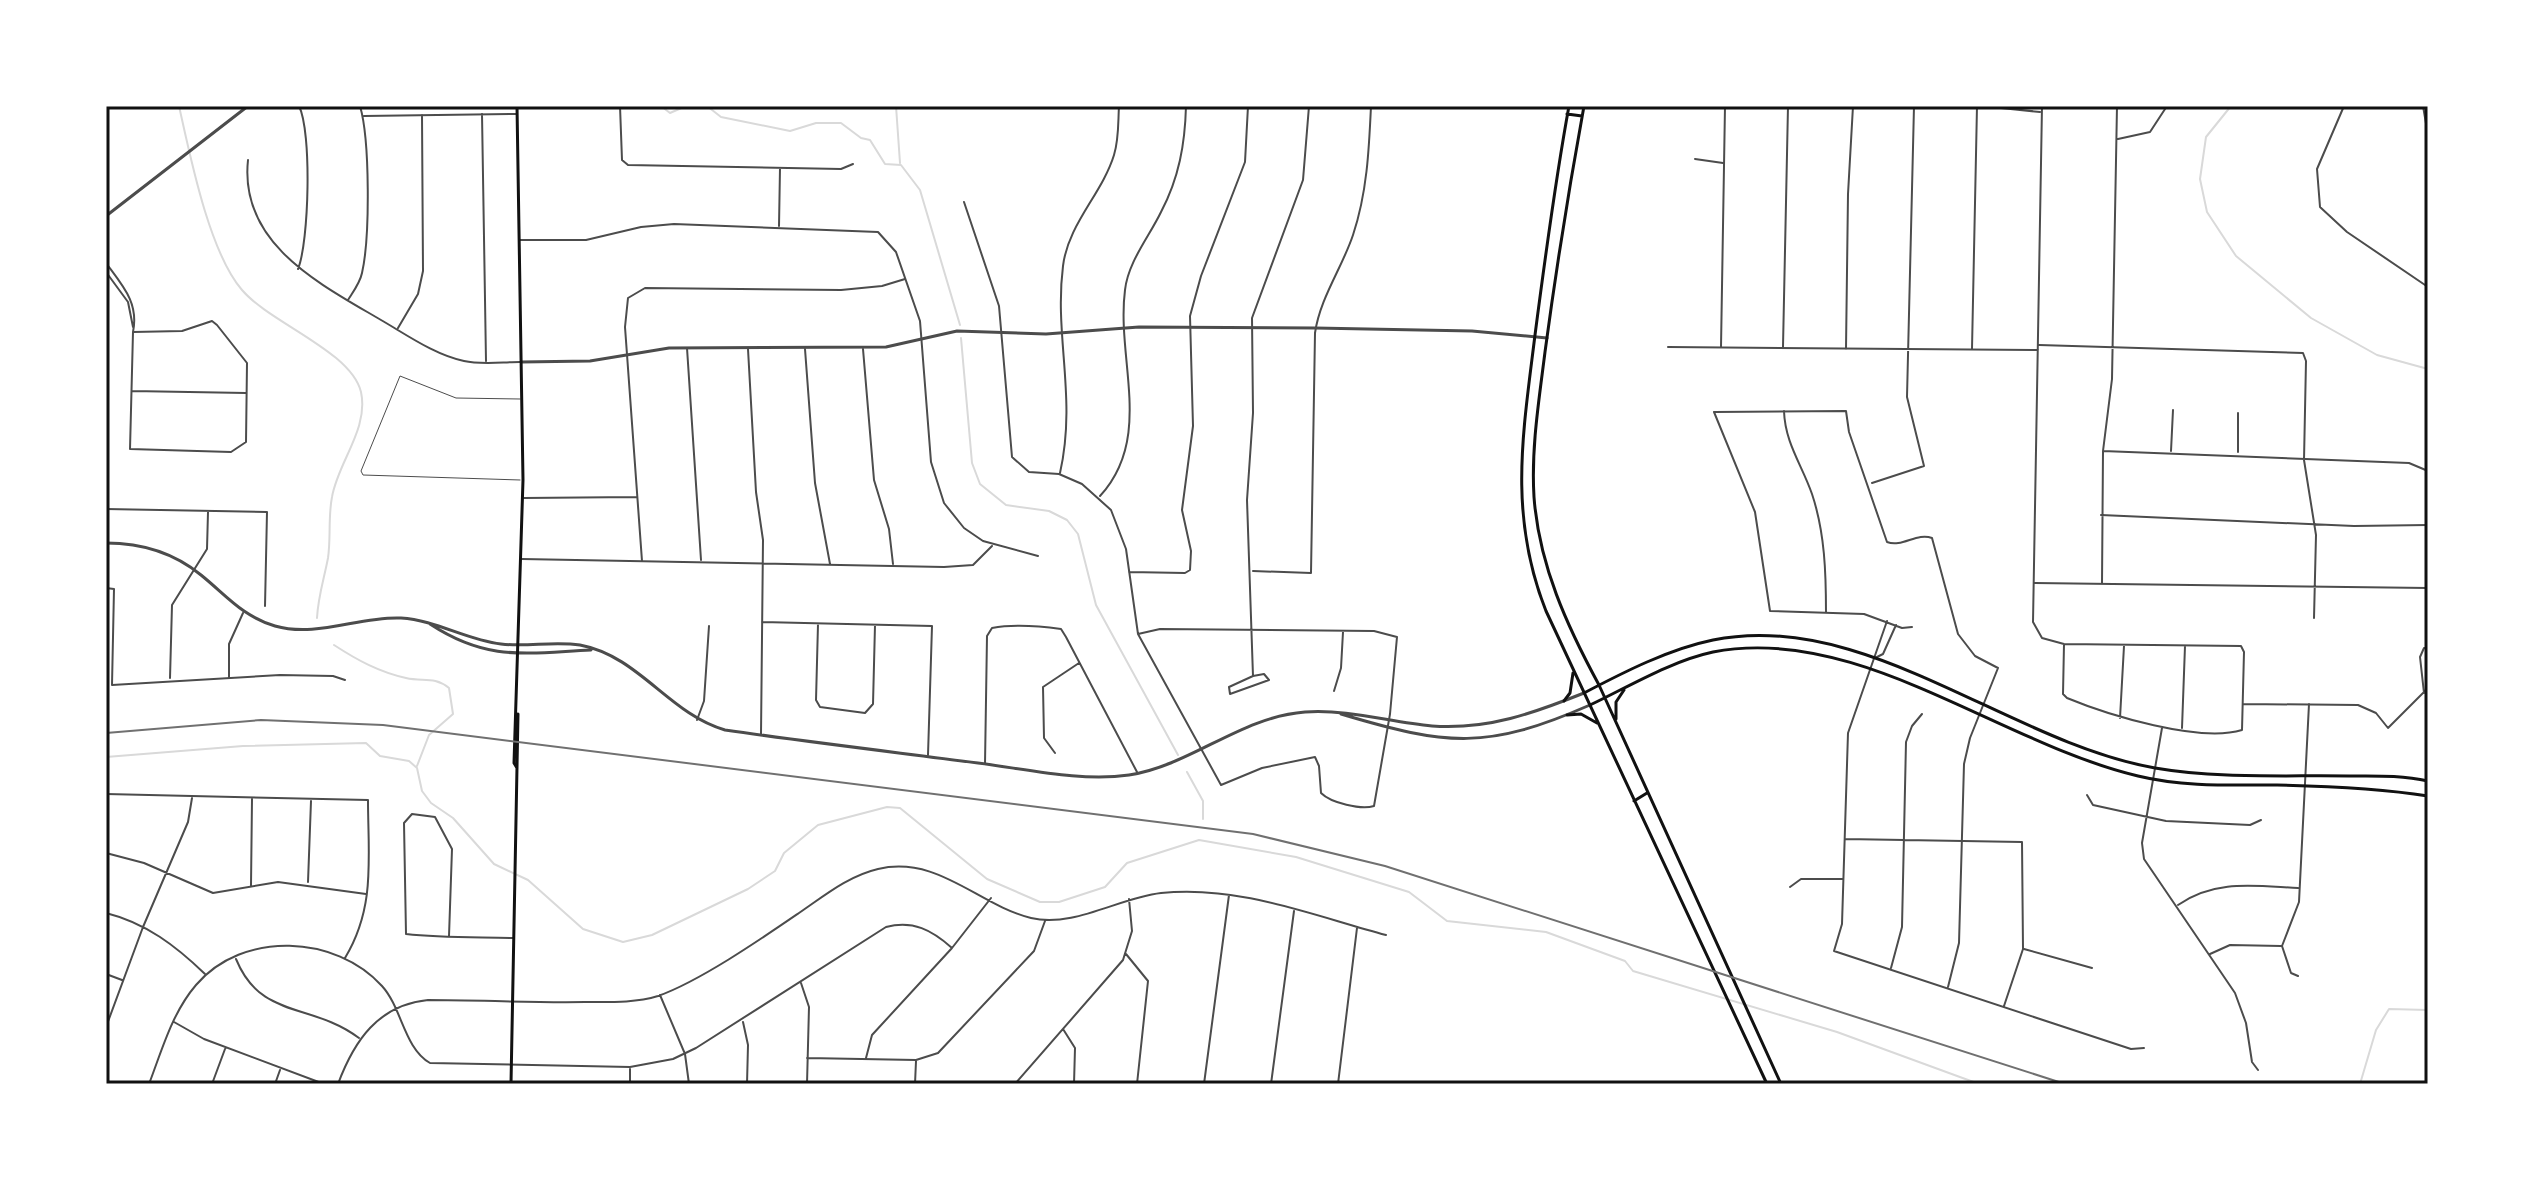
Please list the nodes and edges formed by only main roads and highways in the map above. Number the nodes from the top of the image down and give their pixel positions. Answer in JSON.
{"nodes":[{"id":1,"x":517,"y":106,"type":"edge"},
{"id":2,"x":1569,"y":106,"type":"edge"},
{"id":3,"x":1584,"y":106,"type":"edge"},
{"id":4,"x":1567,"y":114,"type":"junction"},
{"id":5,"x":1582,"y":116,"type":"junction"},
{"id":6,"x":1726,"y":638,"type":"junction"},
{"id":7,"x":1728,"y":650,"type":"junction"},
{"id":8,"x":1574,"y":670,"type":"junction"},
{"id":9,"x":1599,"y":685,"type":"junction"},
{"id":10,"x":1626,"y":688,"type":"junction"},
{"id":11,"x":1584,"y":693,"type":"junction"},
{"id":12,"x":1605,"y":698,"type":"junction"},
{"id":13,"x":1564,"y":701,"type":"road end"},
{"id":14,"x":1590,"y":705,"type":"junction"},
{"id":15,"x":1567,"y":715,"type":"road end"},
{"id":16,"x":1616,"y":723,"type":"junction"},
{"id":17,"x":1600,"y":726,"type":"junction"},
{"id":18,"x":2428,"y":781,"type":"edge"},
{"id":19,"x":1647,"y":793,"type":"junction"},
{"id":20,"x":2428,"y":796,"type":"edge"},
{"id":21,"x":1634,"y":801,"type":"junction"},
{"id":22,"x":511,"y":1084,"type":"edge"},
{"id":23,"x":1767,"y":1084,"type":"edge"},
{"id":24,"x":1781,"y":1084,"type":"edge"}],
"edges":[{"from":1,"to":22,"type":"main road"},
{"from":2,"to":4,"type":"main road"},
{"from":3,"to":5,"type":"main road"},
{"from":4,"to":5,"type":"main road"},
{"from":4,"to":8,"type":"main road"},
{"from":5,"to":9,"type":"main road"},
{"from":6,"to":7,"type":"main road"},
{"from":6,"to":9,"type":"main road"},
{"from":6,"to":18,"type":"main road"},
{"from":7,"to":10,"type":"main road"},
{"from":7,"to":20,"type":"main road"},
{"from":8,"to":11,"type":"main road"},
{"from":8,"to":13,"type":"main road"},
{"from":9,"to":11,"type":"main road"},
{"from":9,"to":12,"type":"main road"},
{"from":10,"to":12,"type":"main road"},
{"from":10,"to":16,"type":"main road"},
{"from":11,"to":14,"type":"main road"},
{"from":12,"to":14,"type":"main road"},
{"from":12,"to":16,"type":"main road"},
{"from":14,"to":17,"type":"main road"},
{"from":15,"to":17,"type":"main road"},
{"from":16,"to":19,"type":"main road"},
{"from":17,"to":21,"type":"main road"},
{"from":19,"to":21,"type":"main road"},
{"from":19,"to":24,"type":"main road"},
{"from":21,"to":23,"type":"main road"}]}
